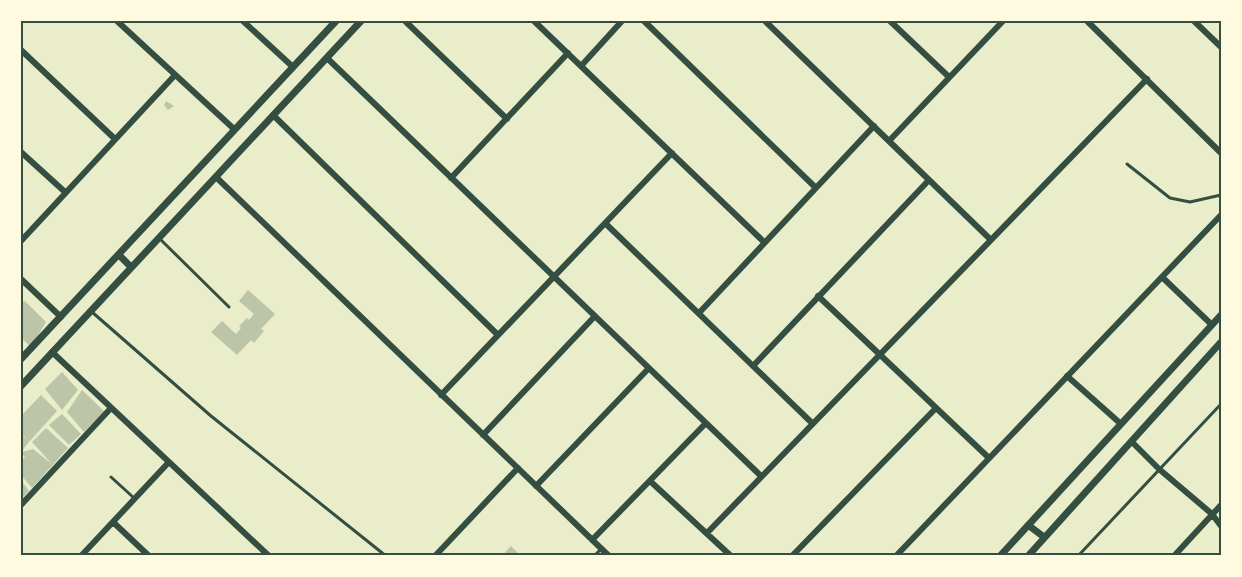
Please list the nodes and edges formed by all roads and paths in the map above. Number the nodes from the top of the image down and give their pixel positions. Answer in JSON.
{"nodes":[{"id":1,"x":117,"y":21,"type":"edge"},
{"id":2,"x":243,"y":21,"type":"edge"},
{"id":3,"x":336,"y":21,"type":"edge"},
{"id":4,"x":361,"y":21,"type":"edge"},
{"id":5,"x":405,"y":21,"type":"edge"},
{"id":6,"x":534,"y":21,"type":"edge"},
{"id":7,"x":622,"y":21,"type":"edge"},
{"id":8,"x":644,"y":21,"type":"edge"},
{"id":9,"x":765,"y":21,"type":"edge"},
{"id":10,"x":1003,"y":21,"type":"edge"},
{"id":11,"x":1087,"y":21,"type":"edge"},
{"id":12,"x":1194,"y":21,"type":"edge"},
{"id":13,"x":892,"y":22,"type":"edge"},
{"id":14,"x":1221,"y":47,"type":"edge"},
{"id":15,"x":21,"y":50,"type":"edge"},
{"id":16,"x":568,"y":53,"type":"junction"},
{"id":17,"x":327,"y":58,"type":"junction"},
{"id":18,"x":581,"y":66,"type":"junction"},
{"id":19,"x":293,"y":67,"type":"junction"},
{"id":20,"x":175,"y":75,"type":"junction"},
{"id":21,"x":949,"y":77,"type":"junction"},
{"id":22,"x":1147,"y":79,"type":"junction"},
{"id":23,"x":273,"y":115,"type":"junction"},
{"id":24,"x":507,"y":119,"type":"junction"},
{"id":25,"x":874,"y":126,"type":"junction"},
{"id":26,"x":234,"y":129,"type":"junction"},
{"id":27,"x":115,"y":139,"type":"junction"},
{"id":28,"x":889,"y":141,"type":"junction"},
{"id":29,"x":21,"y":152,"type":"edge"},
{"id":30,"x":672,"y":153,"type":"junction"},
{"id":31,"x":1221,"y":153,"type":"edge"},
{"id":32,"x":1127,"y":164,"type":"dead end"},
{"id":33,"x":216,"y":177,"type":"junction"},
{"id":34,"x":451,"y":178,"type":"junction"},
{"id":35,"x":929,"y":180,"type":"junction"},
{"id":36,"x":816,"y":188,"type":"junction"},
{"id":37,"x":65,"y":192,"type":"junction"},
{"id":38,"x":1221,"y":195,"type":"edge"},
{"id":39,"x":1221,"y":215,"type":"edge"},
{"id":40,"x":605,"y":223,"type":"junction"},
{"id":41,"x":159,"y":238,"type":"junction"},
{"id":42,"x":990,"y":239,"type":"junction"},
{"id":43,"x":21,"y":241,"type":"edge"},
{"id":44,"x":764,"y":242,"type":"junction"},
{"id":45,"x":118,"y":255,"type":"junction"},
{"id":46,"x":131,"y":267,"type":"junction"},
{"id":47,"x":554,"y":277,"type":"junction"},
{"id":48,"x":1162,"y":277,"type":"junction"},
{"id":49,"x":21,"y":279,"type":"edge"},
{"id":50,"x":818,"y":296,"type":"junction"},
{"id":51,"x":229,"y":307,"type":"dead end"},
{"id":52,"x":91,"y":310,"type":"junction"},
{"id":53,"x":699,"y":314,"type":"junction"},
{"id":54,"x":1221,"y":315,"type":"edge"},
{"id":55,"x":595,"y":316,"type":"junction"},
{"id":56,"x":61,"y":317,"type":"junction"},
{"id":57,"x":1212,"y":325,"type":"junction"},
{"id":58,"x":498,"y":335,"type":"junction"},
{"id":59,"x":1221,"y":342,"type":"edge"},
{"id":60,"x":52,"y":352,"type":"junction"},
{"id":61,"x":878,"y":354,"type":"junction"},
{"id":62,"x":21,"y":359,"type":"edge"},
{"id":63,"x":753,"y":366,"type":"junction"},
{"id":64,"x":649,"y":368,"type":"junction"},
{"id":65,"x":1067,"y":376,"type":"junction"},
{"id":66,"x":21,"y":386,"type":"edge"},
{"id":67,"x":441,"y":394,"type":"junction"},
{"id":68,"x":1221,"y":404,"type":"edge"},
{"id":69,"x":111,"y":408,"type":"junction"},
{"id":70,"x":936,"y":408,"type":"junction"},
{"id":71,"x":706,"y":423,"type":"junction"},
{"id":72,"x":812,"y":423,"type":"junction"},
{"id":73,"x":1121,"y":424,"type":"junction"},
{"id":74,"x":483,"y":435,"type":"junction"},
{"id":75,"x":1132,"y":442,"type":"junction"},
{"id":76,"x":989,"y":458,"type":"junction"},
{"id":77,"x":169,"y":462,"type":"junction"},
{"id":78,"x":518,"y":468,"type":"junction"},
{"id":79,"x":1160,"y":469,"type":"junction"},
{"id":80,"x":760,"y":476,"type":"junction"},
{"id":81,"x":111,"y":477,"type":"dead end"},
{"id":82,"x":650,"y":481,"type":"junction"},
{"id":83,"x":536,"y":486,"type":"junction"},
{"id":84,"x":135,"y":499,"type":"junction"},
{"id":85,"x":21,"y":505,"type":"edge"},
{"id":86,"x":1221,"y":505,"type":"edge"},
{"id":87,"x":1212,"y":514,"type":"junction"},
{"id":88,"x":113,"y":522,"type":"junction"},
{"id":89,"x":1029,"y":525,"type":"junction"},
{"id":90,"x":1221,"y":526,"type":"edge"},
{"id":91,"x":706,"y":533,"type":"junction"},
{"id":92,"x":1044,"y":537,"type":"junction"},
{"id":93,"x":592,"y":540,"type":"junction"},
{"id":94,"x":601,"y":549,"type":"junction"},
{"id":95,"x":81,"y":556,"type":"edge"},
{"id":96,"x":149,"y":556,"type":"edge"},
{"id":97,"x":269,"y":556,"type":"edge"},
{"id":98,"x":386,"y":556,"type":"edge"},
{"id":99,"x":435,"y":556,"type":"edge"},
{"id":100,"x":594,"y":556,"type":"edge"},
{"id":101,"x":609,"y":556,"type":"edge"},
{"id":102,"x":731,"y":556,"type":"edge"},
{"id":103,"x":792,"y":556,"type":"edge"},
{"id":104,"x":896,"y":556,"type":"edge"},
{"id":105,"x":1000,"y":556,"type":"edge"},
{"id":106,"x":1028,"y":556,"type":"edge"},
{"id":107,"x":1078,"y":556,"type":"edge"},
{"id":108,"x":1174,"y":556,"type":"edge"}],
"edges":[{"from":1,"to":20,"type":"street"},
{"from":2,"to":19,"type":"street"},
{"from":3,"to":19,"type":"street"},
{"from":4,"to":17,"type":"street"},
{"from":5,"to":24,"type":"street"},
{"from":6,"to":16,"type":"street"},
{"from":7,"to":18,"type":"street"},
{"from":8,"to":36,"type":"street"},
{"from":9,"to":25,"type":"street"},
{"from":10,"to":21,"type":"street"},
{"from":11,"to":22,"type":"street"},
{"from":12,"to":14,"type":"street"},
{"from":13,"to":21,"type":"street"},
{"from":15,"to":27,"type":"street"},
{"from":16,"to":18,"type":"street"},
{"from":16,"to":24,"type":"street"},
{"from":17,"to":23,"type":"street"},
{"from":17,"to":34,"type":"street"},
{"from":18,"to":30,"type":"street"},
{"from":19,"to":26,"type":"street"},
{"from":20,"to":26,"type":"street"},
{"from":20,"to":27,"type":"street"},
{"from":21,"to":28,"type":"street"},
{"from":22,"to":31,"type":"street"},
{"from":22,"to":42,"type":"street"},
{"from":23,"to":33,"type":"street"},
{"from":23,"to":58,"type":"street"},
{"from":24,"to":34,"type":"street"},
{"from":25,"to":28,"type":"street"},
{"from":25,"to":36,"type":"street"},
{"from":26,"to":45,"type":"street"},
{"from":27,"to":37,"type":"street"},
{"from":28,"to":35,"type":"street"},
{"from":29,"to":37,"type":"street"},
{"from":30,"to":40,"type":"street"},
{"from":30,"to":44,"type":"street"},
{"from":32,"to":38,"type":"lane"},
{"from":33,"to":41,"type":"street"},
{"from":33,"to":67,"type":"street"},
{"from":34,"to":47,"type":"street"},
{"from":35,"to":42,"type":"street"},
{"from":35,"to":50,"type":"street"},
{"from":36,"to":44,"type":"street"},
{"from":37,"to":43,"type":"street"},
{"from":39,"to":48,"type":"street"},
{"from":40,"to":47,"type":"street"},
{"from":40,"to":53,"type":"street"},
{"from":41,"to":46,"type":"street"},
{"from":41,"to":51,"type":"lane"},
{"from":42,"to":61,"type":"street"},
{"from":44,"to":53,"type":"street"},
{"from":45,"to":46,"type":"street"},
{"from":45,"to":56,"type":"street"},
{"from":46,"to":52,"type":"street"},
{"from":47,"to":55,"type":"street"},
{"from":47,"to":58,"type":"street"},
{"from":48,"to":57,"type":"street"},
{"from":48,"to":65,"type":"street"},
{"from":49,"to":56,"type":"street"},
{"from":50,"to":61,"type":"street"},
{"from":50,"to":63,"type":"street"},
{"from":52,"to":60,"type":"street"},
{"from":52,"to":98,"type":"lane"},
{"from":53,"to":63,"type":"street"},
{"from":54,"to":57,"type":"street"},
{"from":55,"to":64,"type":"street"},
{"from":55,"to":74,"type":"street"},
{"from":56,"to":62,"type":"street"},
{"from":57,"to":73,"type":"street"},
{"from":58,"to":67,"type":"street"},
{"from":59,"to":75,"type":"street"},
{"from":60,"to":66,"type":"street"},
{"from":60,"to":69,"type":"street"},
{"from":61,"to":70,"type":"street"},
{"from":61,"to":72,"type":"street"},
{"from":63,"to":72,"type":"street"},
{"from":64,"to":71,"type":"street"},
{"from":64,"to":83,"type":"street"},
{"from":65,"to":73,"type":"street"},
{"from":65,"to":76,"type":"street"},
{"from":67,"to":74,"type":"street"},
{"from":68,"to":79,"type":"lane"},
{"from":69,"to":77,"type":"street"},
{"from":69,"to":85,"type":"street"},
{"from":70,"to":76,"type":"street"},
{"from":70,"to":103,"type":"street"},
{"from":71,"to":80,"type":"street"},
{"from":71,"to":82,"type":"street"},
{"from":72,"to":80,"type":"street"},
{"from":73,"to":89,"type":"street"},
{"from":74,"to":78,"type":"street"},
{"from":75,"to":79,"type":"street"},
{"from":75,"to":92,"type":"street"},
{"from":76,"to":104,"type":"street"},
{"from":77,"to":84,"type":"street"},
{"from":77,"to":97,"type":"street"},
{"from":78,"to":83,"type":"street"},
{"from":78,"to":99,"type":"street"},
{"from":79,"to":87,"type":"street"},
{"from":79,"to":107,"type":"lane"},
{"from":80,"to":91,"type":"street"},
{"from":81,"to":84,"type":"lane"},
{"from":82,"to":91,"type":"street"},
{"from":82,"to":93,"type":"street"},
{"from":83,"to":93,"type":"street"},
{"from":84,"to":88,"type":"street"},
{"from":86,"to":87,"type":"street"},
{"from":87,"to":90,"type":"street"},
{"from":87,"to":108,"type":"street"},
{"from":88,"to":95,"type":"street"},
{"from":88,"to":96,"type":"street"},
{"from":89,"to":92,"type":"street"},
{"from":89,"to":105,"type":"street"},
{"from":91,"to":102,"type":"street"},
{"from":92,"to":106,"type":"street"},
{"from":93,"to":94,"type":"street"},
{"from":94,"to":100,"type":"lane"},
{"from":94,"to":101,"type":"street"}]}
